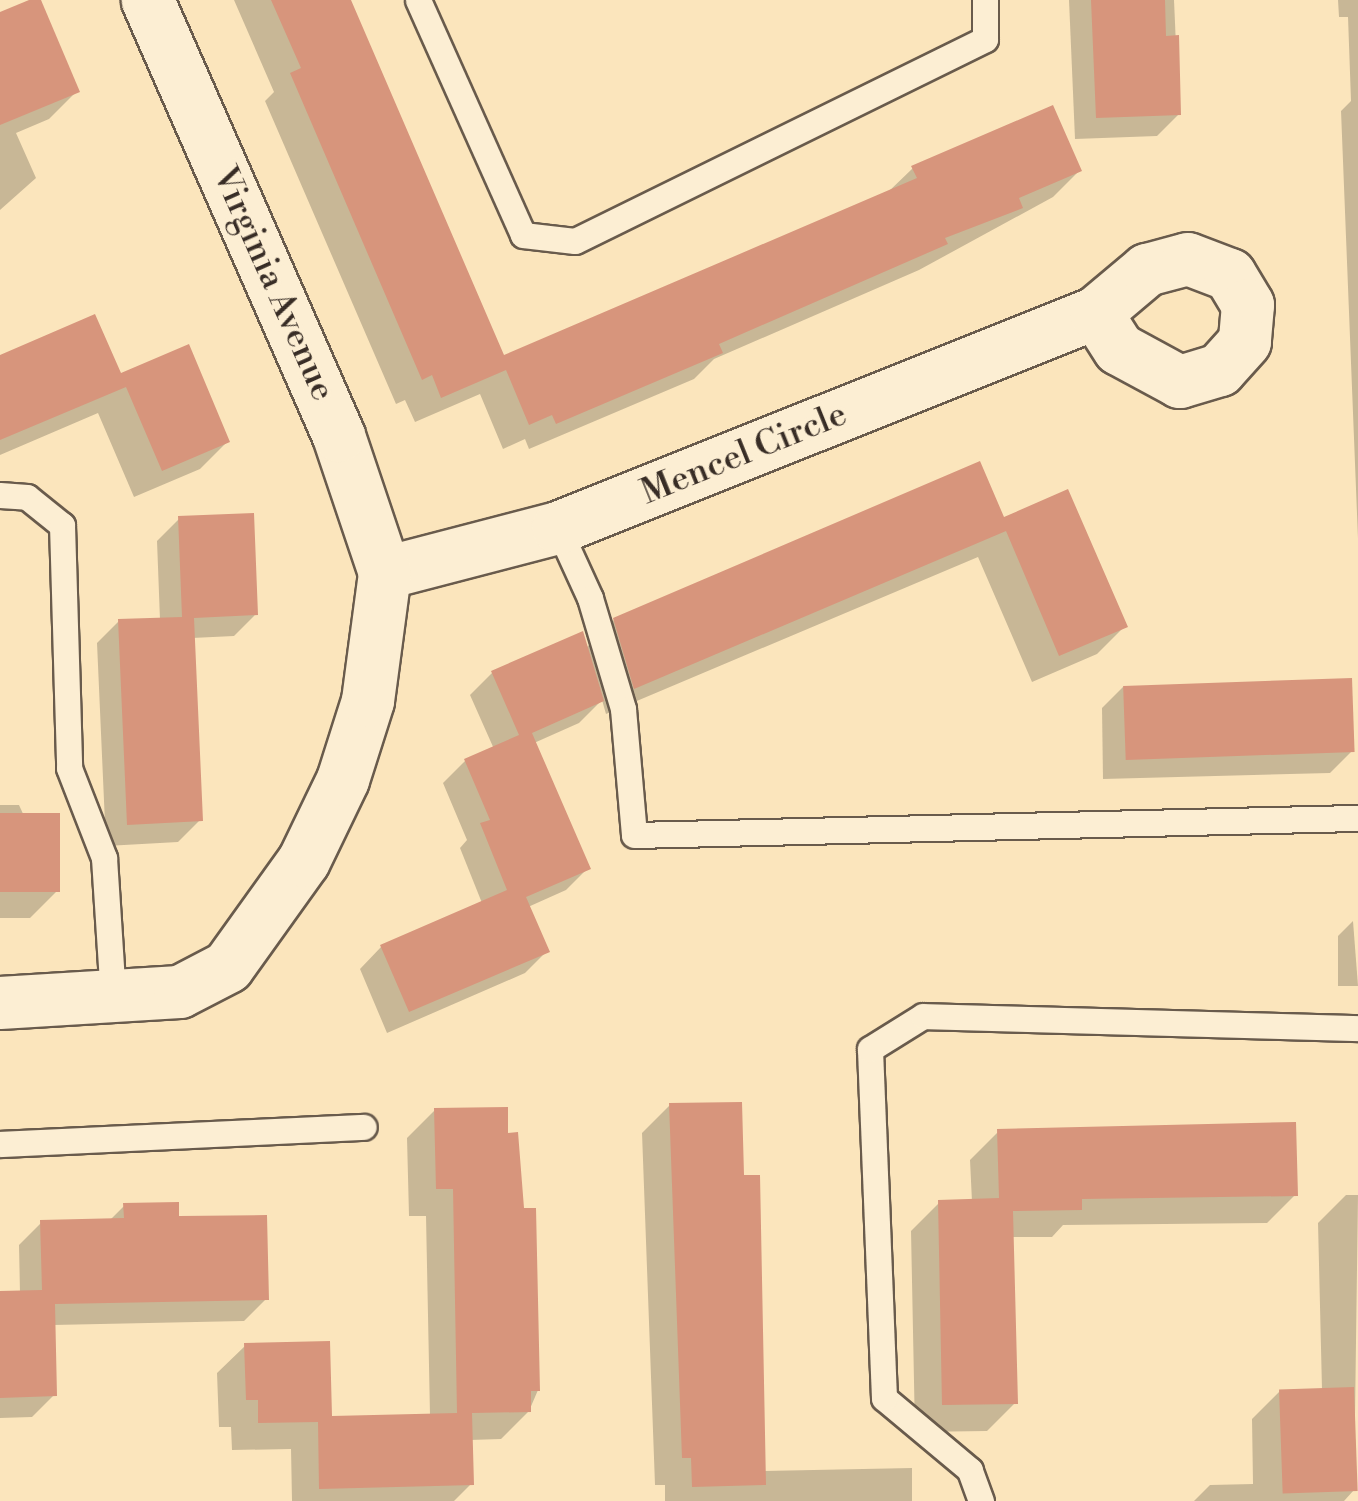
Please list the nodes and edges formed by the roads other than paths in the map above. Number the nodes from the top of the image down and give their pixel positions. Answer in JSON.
{"nodes":[{"id":1,"x":148,"y":0,"type":"edge"},
{"id":2,"x":418,"y":0,"type":"edge"},
{"id":3,"x":985,"y":0,"type":"edge"},
{"id":4,"x":1096,"y":313,"type":"dead end"},
{"id":5,"x":0,"y":495,"type":"edge"},
{"id":6,"x":558,"y":528,"type":"junction"},
{"id":7,"x":385,"y":574,"type":"junction"},
{"id":8,"x":1358,"y":818,"type":"edge"},
{"id":9,"x":112,"y":999,"type":"junction"},
{"id":10,"x":0,"y":1003,"type":"edge"},
{"id":11,"x":1358,"y":1028,"type":"edge"},
{"id":12,"x":364,"y":1127,"type":"dead end"},
{"id":13,"x":0,"y":1144,"type":"edge"},
{"id":14,"x":981,"y":1501,"type":"edge"}],
"edges":[{"from":1,"to":7,"type":"street","name":"Virginia Avenue"},
{"from":2,"to":3,"type":"lane"},
{"from":4,"to":6,"type":"street","name":"Mencel Circle"},
{"from":5,"to":9,"type":"lane"},
{"from":6,"to":7,"type":"street","name":"Mencel Circle"},
{"from":6,"to":8,"type":"lane"},
{"from":7,"to":9,"type":"street"},
{"from":9,"to":10,"type":"street"},
{"from":11,"to":14,"type":"lane"},
{"from":12,"to":13,"type":"lane"}]}
